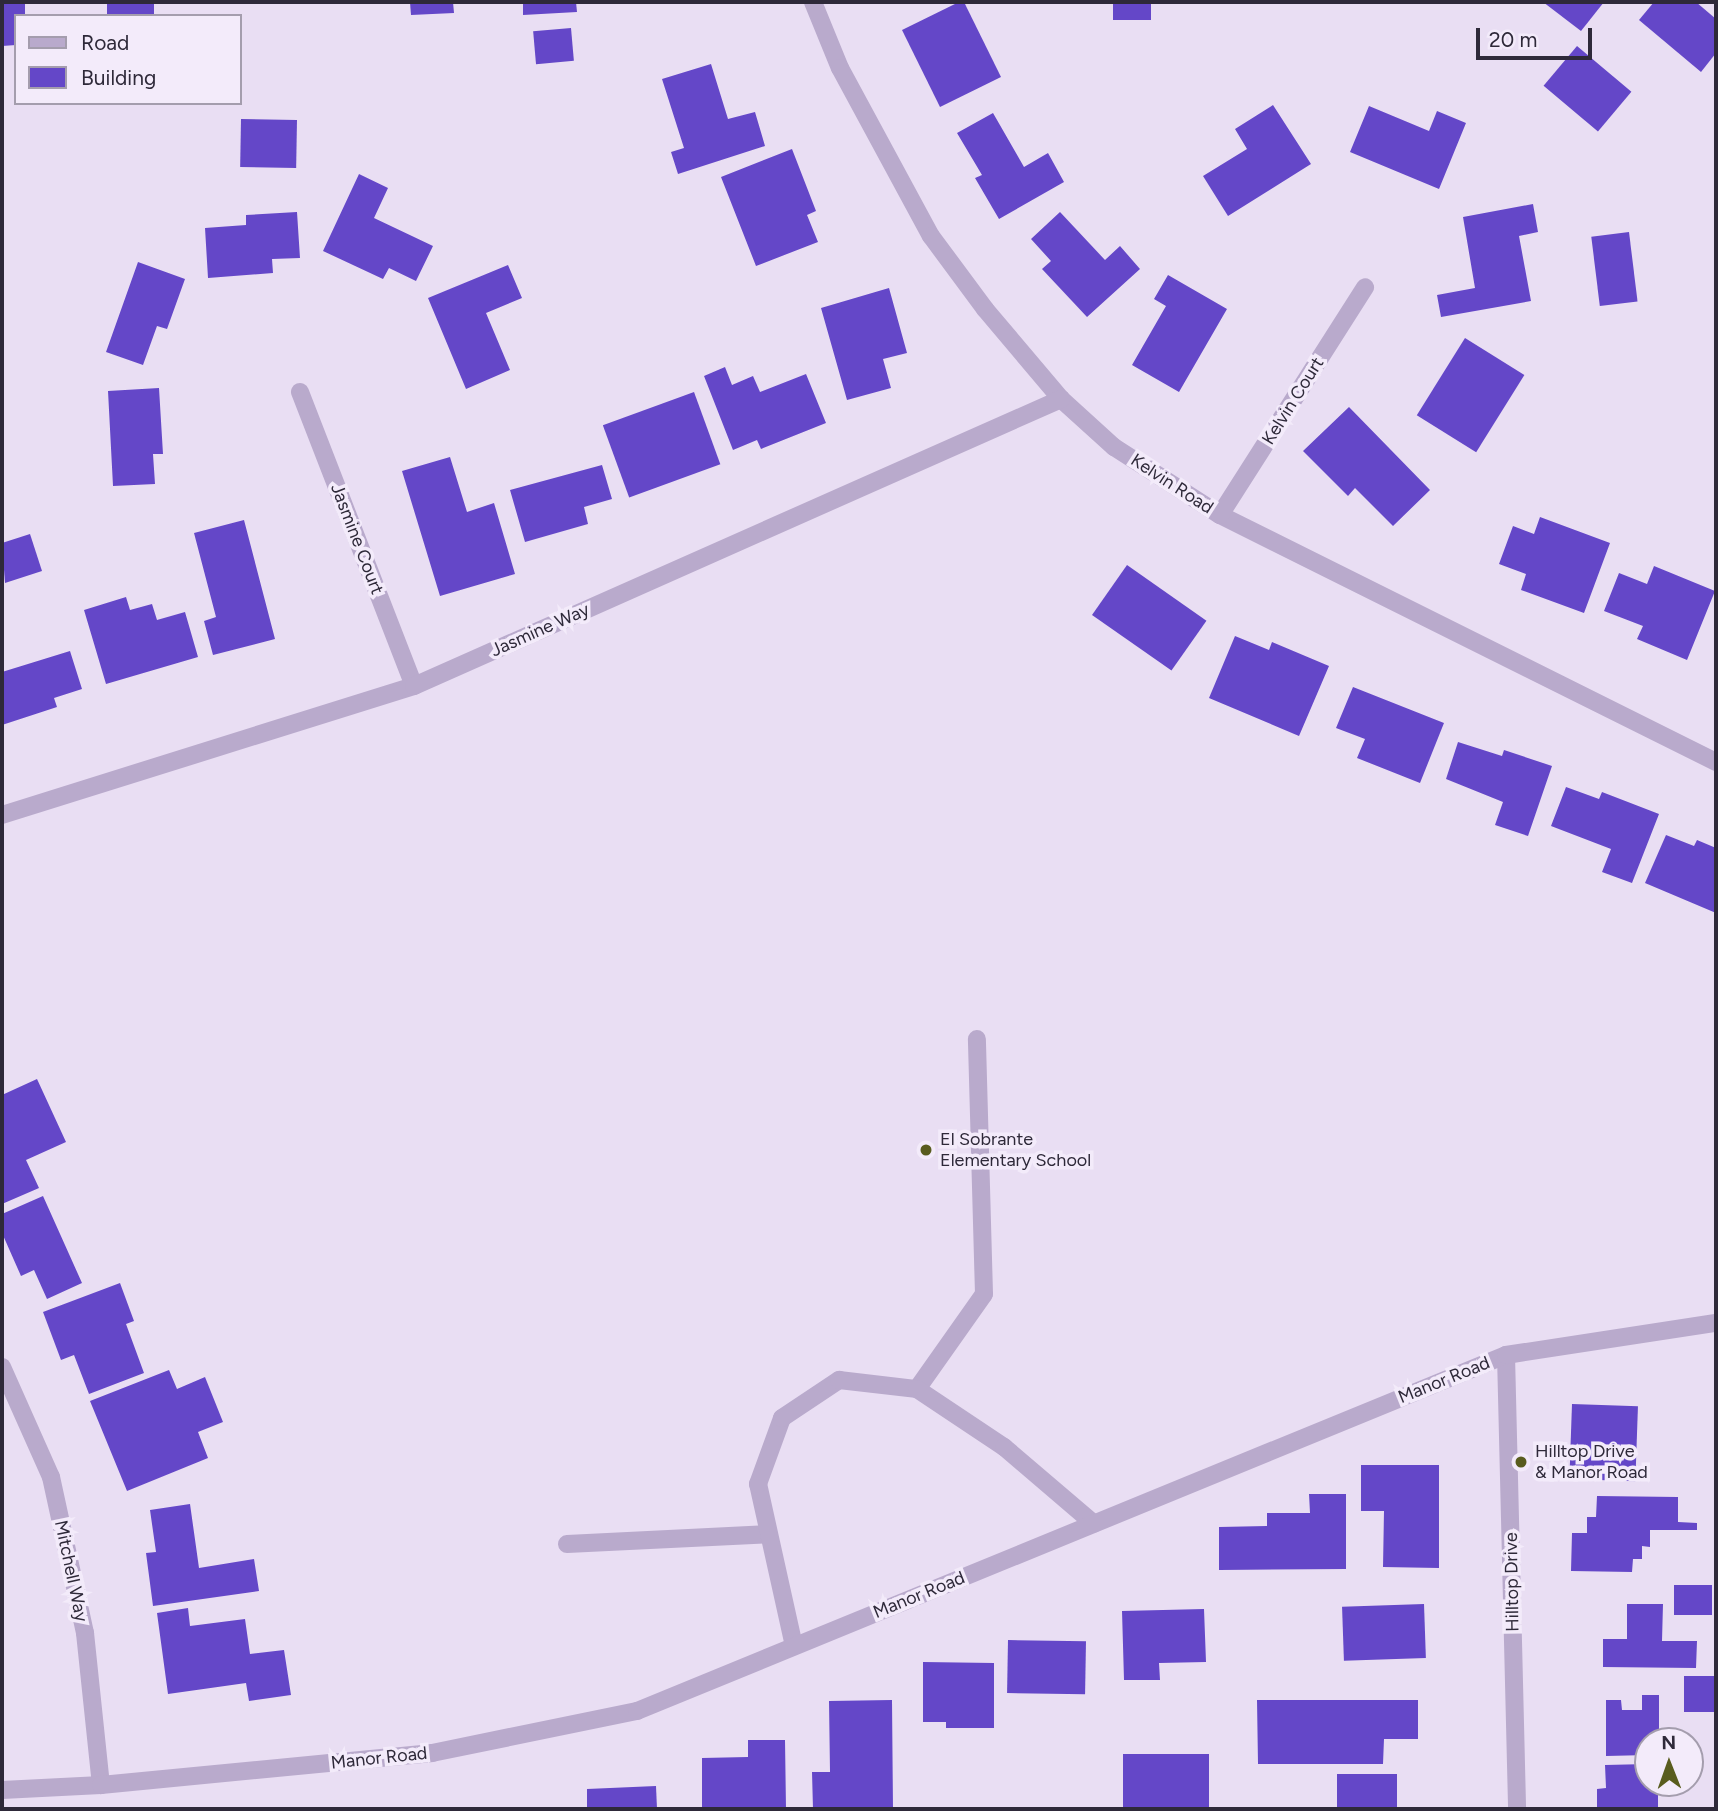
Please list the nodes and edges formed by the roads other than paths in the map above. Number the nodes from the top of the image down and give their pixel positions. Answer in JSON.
{"nodes":[{"id":1,"x":813,"y":2,"type":"edge"},
{"id":2,"x":1365,"y":287,"type":"dead end"},
{"id":3,"x":300,"y":391,"type":"dead end"},
{"id":4,"x":1061,"y":400,"type":"junction"},
{"id":5,"x":1220,"y":514,"type":"junction"},
{"id":6,"x":414,"y":686,"type":"junction"},
{"id":7,"x":1716,"y":762,"type":"edge"},
{"id":8,"x":2,"y":815,"type":"edge"},
{"id":9,"x":977,"y":1039,"type":"dead end"},
{"id":10,"x":1716,"y":1323,"type":"edge"},
{"id":11,"x":1506,"y":1355,"type":"junction"},
{"id":12,"x":2,"y":1367,"type":"edge"},
{"id":13,"x":917,"y":1389,"type":"junction"},
{"id":14,"x":1094,"y":1524,"type":"junction"},
{"id":15,"x":769,"y":1534,"type":"junction"},
{"id":16,"x":567,"y":1544,"type":"dead end"},
{"id":17,"x":794,"y":1646,"type":"junction"},
{"id":18,"x":101,"y":1785,"type":"junction"},
{"id":19,"x":2,"y":1790,"type":"edge"},
{"id":20,"x":1517,"y":1809,"type":"edge"}],
"edges":[{"from":1,"to":4,"type":"street","name":"Kelvin Road"},
{"from":2,"to":5,"type":"street","name":"Kelvin Court"},
{"from":3,"to":6,"type":"street","name":"Jasmine Court"},
{"from":4,"to":5,"type":"street","name":"Kelvin Road"},
{"from":4,"to":6,"type":"street","name":"Jasmine Way"},
{"from":5,"to":7,"type":"street","name":"Kelvin Road"},
{"from":6,"to":8,"type":"street","name":"Jasmine Way"},
{"from":9,"to":13,"type":"street"},
{"from":10,"to":11,"type":"street","name":"Manor Road"},
{"from":11,"to":14,"type":"street","name":"Manor Road"},
{"from":11,"to":20,"type":"street","name":"Hilltop Drive"},
{"from":12,"to":18,"type":"street","name":"Mitchell Way"},
{"from":13,"to":14,"type":"street"},
{"from":13,"to":15,"type":"street"},
{"from":14,"to":17,"type":"street","name":"Manor Road"},
{"from":15,"to":16,"type":"street"},
{"from":15,"to":17,"type":"street"},
{"from":17,"to":18,"type":"street","name":"Manor Road"},
{"from":18,"to":19,"type":"street","name":"Manor Road"}]}
